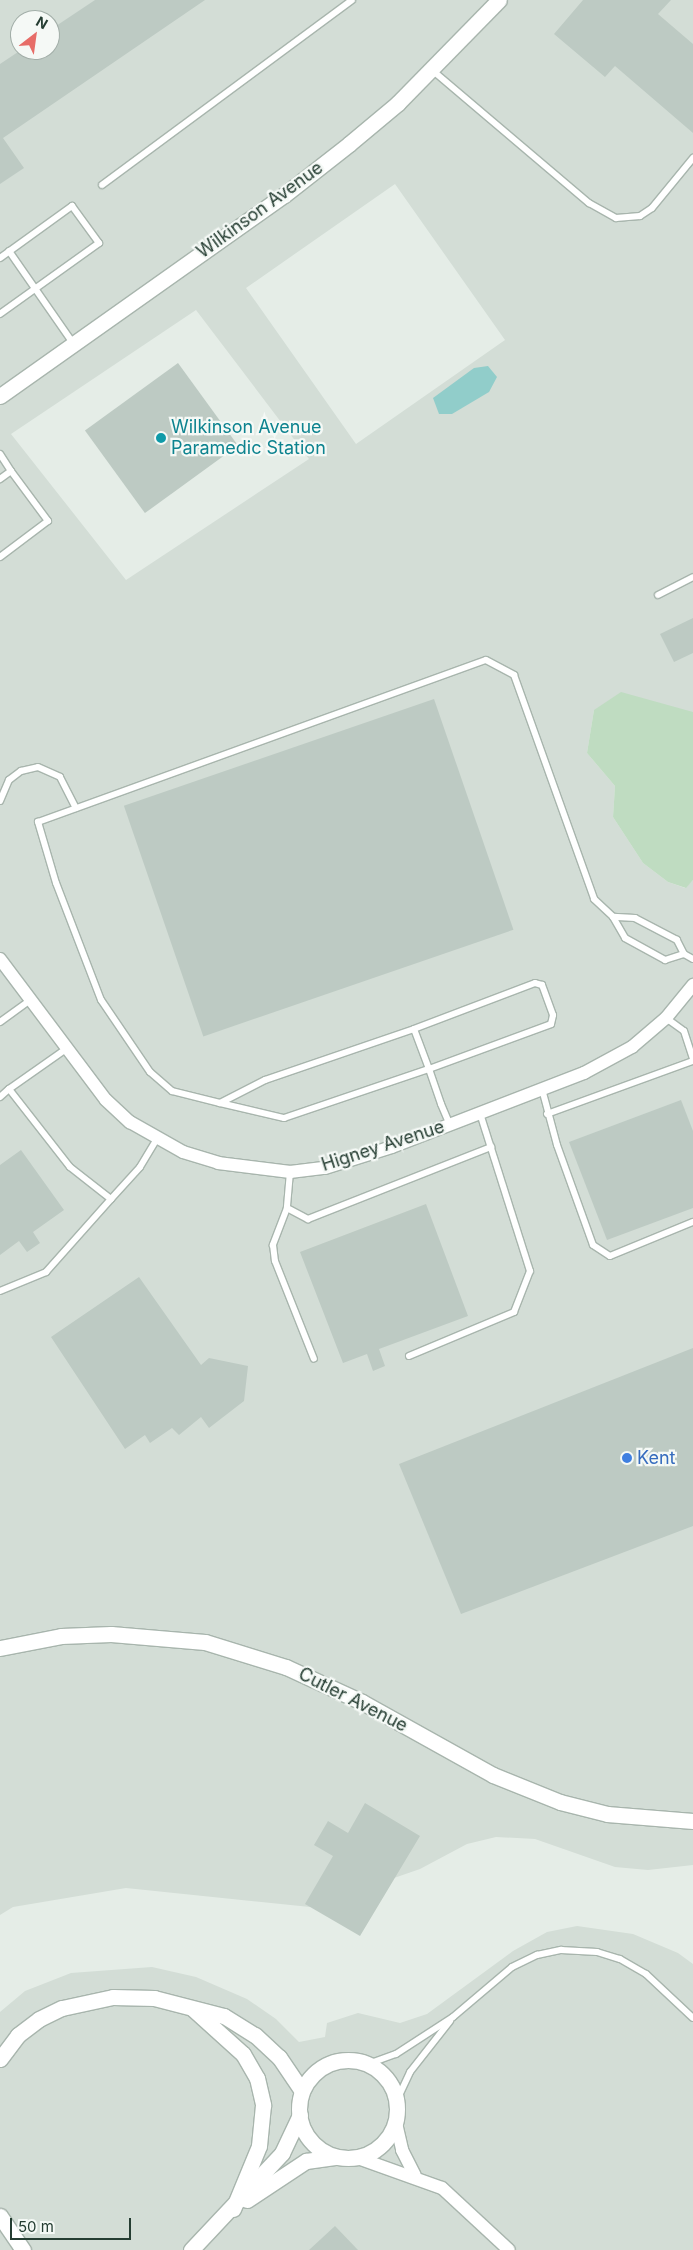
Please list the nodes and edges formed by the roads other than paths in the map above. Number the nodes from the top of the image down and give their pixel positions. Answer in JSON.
{"nodes":[{"id":1,"x":352,"y":0,"type":"edge"},
{"id":2,"x":499,"y":0,"type":"edge"},
{"id":3,"x":432,"y":70,"type":"junction"},
{"id":4,"x":693,"y":158,"type":"edge"},
{"id":5,"x":102,"y":185,"type":"dead end"},
{"id":6,"x":9,"y":251,"type":"junction"},
{"id":7,"x":0,"y":258,"type":"edge"},
{"id":8,"x":35,"y":289,"type":"junction"},
{"id":9,"x":0,"y":314,"type":"edge"},
{"id":10,"x":74,"y":344,"type":"junction"},
{"id":11,"x":0,"y":396,"type":"edge"},
{"id":12,"x":0,"y":454,"type":"edge"},
{"id":13,"x":11,"y":471,"type":"junction"},
{"id":14,"x":0,"y":479,"type":"edge"},
{"id":15,"x":0,"y":557,"type":"edge"},
{"id":16,"x":693,"y":577,"type":"edge"},
{"id":17,"x":658,"y":595,"type":"dead end"},
{"id":18,"x":0,"y":801,"type":"edge"},
{"id":19,"x":76,"y":808,"type":"junction"},
{"id":20,"x":613,"y":917,"type":"junction"},
{"id":21,"x":684,"y":954,"type":"junction"},
{"id":22,"x":0,"y":958,"type":"edge"},
{"id":23,"x":693,"y":959,"type":"edge"},
{"id":24,"x":693,"y":985,"type":"edge"},
{"id":25,"x":30,"y":1001,"type":"junction"},
{"id":26,"x":666,"y":1018,"type":"junction"},
{"id":27,"x":0,"y":1022,"type":"edge"},
{"id":28,"x":414,"y":1029,"type":"junction"},
{"id":29,"x":66,"y":1049,"type":"junction"},
{"id":30,"x":693,"y":1060,"type":"edge"},
{"id":31,"x":429,"y":1069,"type":"junction"},
{"id":32,"x":542,"y":1089,"type":"junction"},
{"id":33,"x":9,"y":1090,"type":"junction"},
{"id":34,"x":0,"y":1097,"type":"edge"},
{"id":35,"x":220,"y":1103,"type":"junction"},
{"id":36,"x":480,"y":1113,"type":"junction"},
{"id":37,"x":547,"y":1114,"type":"junction"},
{"id":38,"x":450,"y":1125,"type":"junction"},
{"id":39,"x":157,"y":1139,"type":"junction"},
{"id":40,"x":491,"y":1147,"type":"junction"},
{"id":41,"x":290,"y":1172,"type":"junction"},
{"id":42,"x":110,"y":1199,"type":"junction"},
{"id":43,"x":287,"y":1208,"type":"junction"},
{"id":44,"x":693,"y":1222,"type":"edge"},
{"id":45,"x":0,"y":1292,"type":"edge"},
{"id":46,"x":409,"y":1356,"type":"dead end"},
{"id":47,"x":314,"y":1358,"type":"dead end"},
{"id":48,"x":0,"y":1648,"type":"edge"},
{"id":49,"x":693,"y":1821,"type":"edge"},
{"id":50,"x":186,"y":2004,"type":"junction"},
{"id":51,"x":453,"y":2017,"type":"junction"},
{"id":52,"x":693,"y":2018,"type":"edge"},
{"id":53,"x":0,"y":2059,"type":"edge"},
{"id":54,"x":368,"y":2064,"type":"junction"},
{"id":55,"x":302,"y":2091,"type":"junction"},
{"id":56,"x":397,"y":2100,"type":"junction"},
{"id":57,"x":300,"y":2115,"type":"junction"},
{"id":58,"x":396,"y":2123,"type":"junction"},
{"id":59,"x":336,"y":2157,"type":"junction"},
{"id":60,"x":358,"y":2158,"type":"junction"},
{"id":61,"x":415,"y":2175,"type":"junction"},
{"id":62,"x":233,"y":2209,"type":"junction"},
{"id":63,"x":0,"y":2216,"type":"edge"},
{"id":64,"x":23,"y":2250,"type":"edge"},
{"id":65,"x":191,"y":2250,"type":"edge"},
{"id":66,"x":509,"y":2250,"type":"edge"}],
"edges":[{"from":1,"to":5,"type":"lane"},
{"from":2,"to":3,"type":"street","name":"Wilkinson Avenue"},
{"from":3,"to":4,"type":"lane"},
{"from":3,"to":10,"type":"street","name":"Wilkinson Avenue"},
{"from":6,"to":7,"type":"lane"},
{"from":6,"to":8,"type":"lane"},
{"from":6,"to":8,"type":"lane"},
{"from":8,"to":9,"type":"lane"},
{"from":8,"to":10,"type":"lane"},
{"from":10,"to":11,"type":"street","name":"Wilkinson Avenue"},
{"from":12,"to":13,"type":"lane"},
{"from":13,"to":14,"type":"lane"},
{"from":13,"to":15,"type":"lane"},
{"from":16,"to":17,"type":"lane"},
{"from":18,"to":19,"type":"lane"},
{"from":19,"to":20,"type":"lane"},
{"from":19,"to":35,"type":"lane"},
{"from":20,"to":21,"type":"lane"},
{"from":20,"to":21,"type":"lane"},
{"from":21,"to":23,"type":"lane"},
{"from":22,"to":25,"type":"street","name":"Higney Avenue"},
{"from":24,"to":26,"type":"street","name":"Higney Avenue"},
{"from":25,"to":27,"type":"lane"},
{"from":25,"to":29,"type":"street","name":"Higney Avenue"},
{"from":26,"to":30,"type":"lane"},
{"from":26,"to":32,"type":"street","name":"Higney Avenue"},
{"from":28,"to":31,"type":"lane"},
{"from":28,"to":31,"type":"lane"},
{"from":28,"to":35,"type":"lane"},
{"from":29,"to":33,"type":"lane"},
{"from":29,"to":39,"type":"street","name":"Higney Avenue"},
{"from":30,"to":37,"type":"lane"},
{"from":31,"to":35,"type":"lane"},
{"from":31,"to":38,"type":"lane"},
{"from":32,"to":36,"type":"street","name":"Higney Avenue"},
{"from":32,"to":37,"type":"lane"},
{"from":33,"to":34,"type":"lane"},
{"from":33,"to":42,"type":"lane"},
{"from":36,"to":38,"type":"street","name":"Higney Avenue"},
{"from":36,"to":40,"type":"lane"},
{"from":37,"to":44,"type":"lane"},
{"from":38,"to":41,"type":"street","name":"Higney Avenue"},
{"from":39,"to":41,"type":"street","name":"Higney Avenue"},
{"from":39,"to":42,"type":"lane"},
{"from":40,"to":43,"type":"lane"},
{"from":40,"to":46,"type":"lane"},
{"from":41,"to":43,"type":"lane"},
{"from":42,"to":45,"type":"lane"},
{"from":43,"to":47,"type":"lane"},
{"from":48,"to":49,"type":"street","name":"Cutler Avenue"},
{"from":50,"to":53,"type":"street"},
{"from":50,"to":55,"type":"street"},
{"from":50,"to":62,"type":"street"},
{"from":51,"to":52,"type":"lane"},
{"from":51,"to":54,"type":"lane"},
{"from":51,"to":56,"type":"lane"},
{"from":54,"to":55,"type":"street"},
{"from":54,"to":56,"type":"street"},
{"from":55,"to":57,"type":"street"},
{"from":56,"to":58,"type":"street"},
{"from":57,"to":59,"type":"street"},
{"from":57,"to":62,"type":"street"},
{"from":58,"to":60,"type":"street"},
{"from":58,"to":61,"type":"street"},
{"from":59,"to":60,"type":"street"},
{"from":59,"to":62,"type":"street"},
{"from":60,"to":61,"type":"street"},
{"from":61,"to":66,"type":"street"},
{"from":62,"to":65,"type":"street"},
{"from":63,"to":64,"type":"street"}]}
